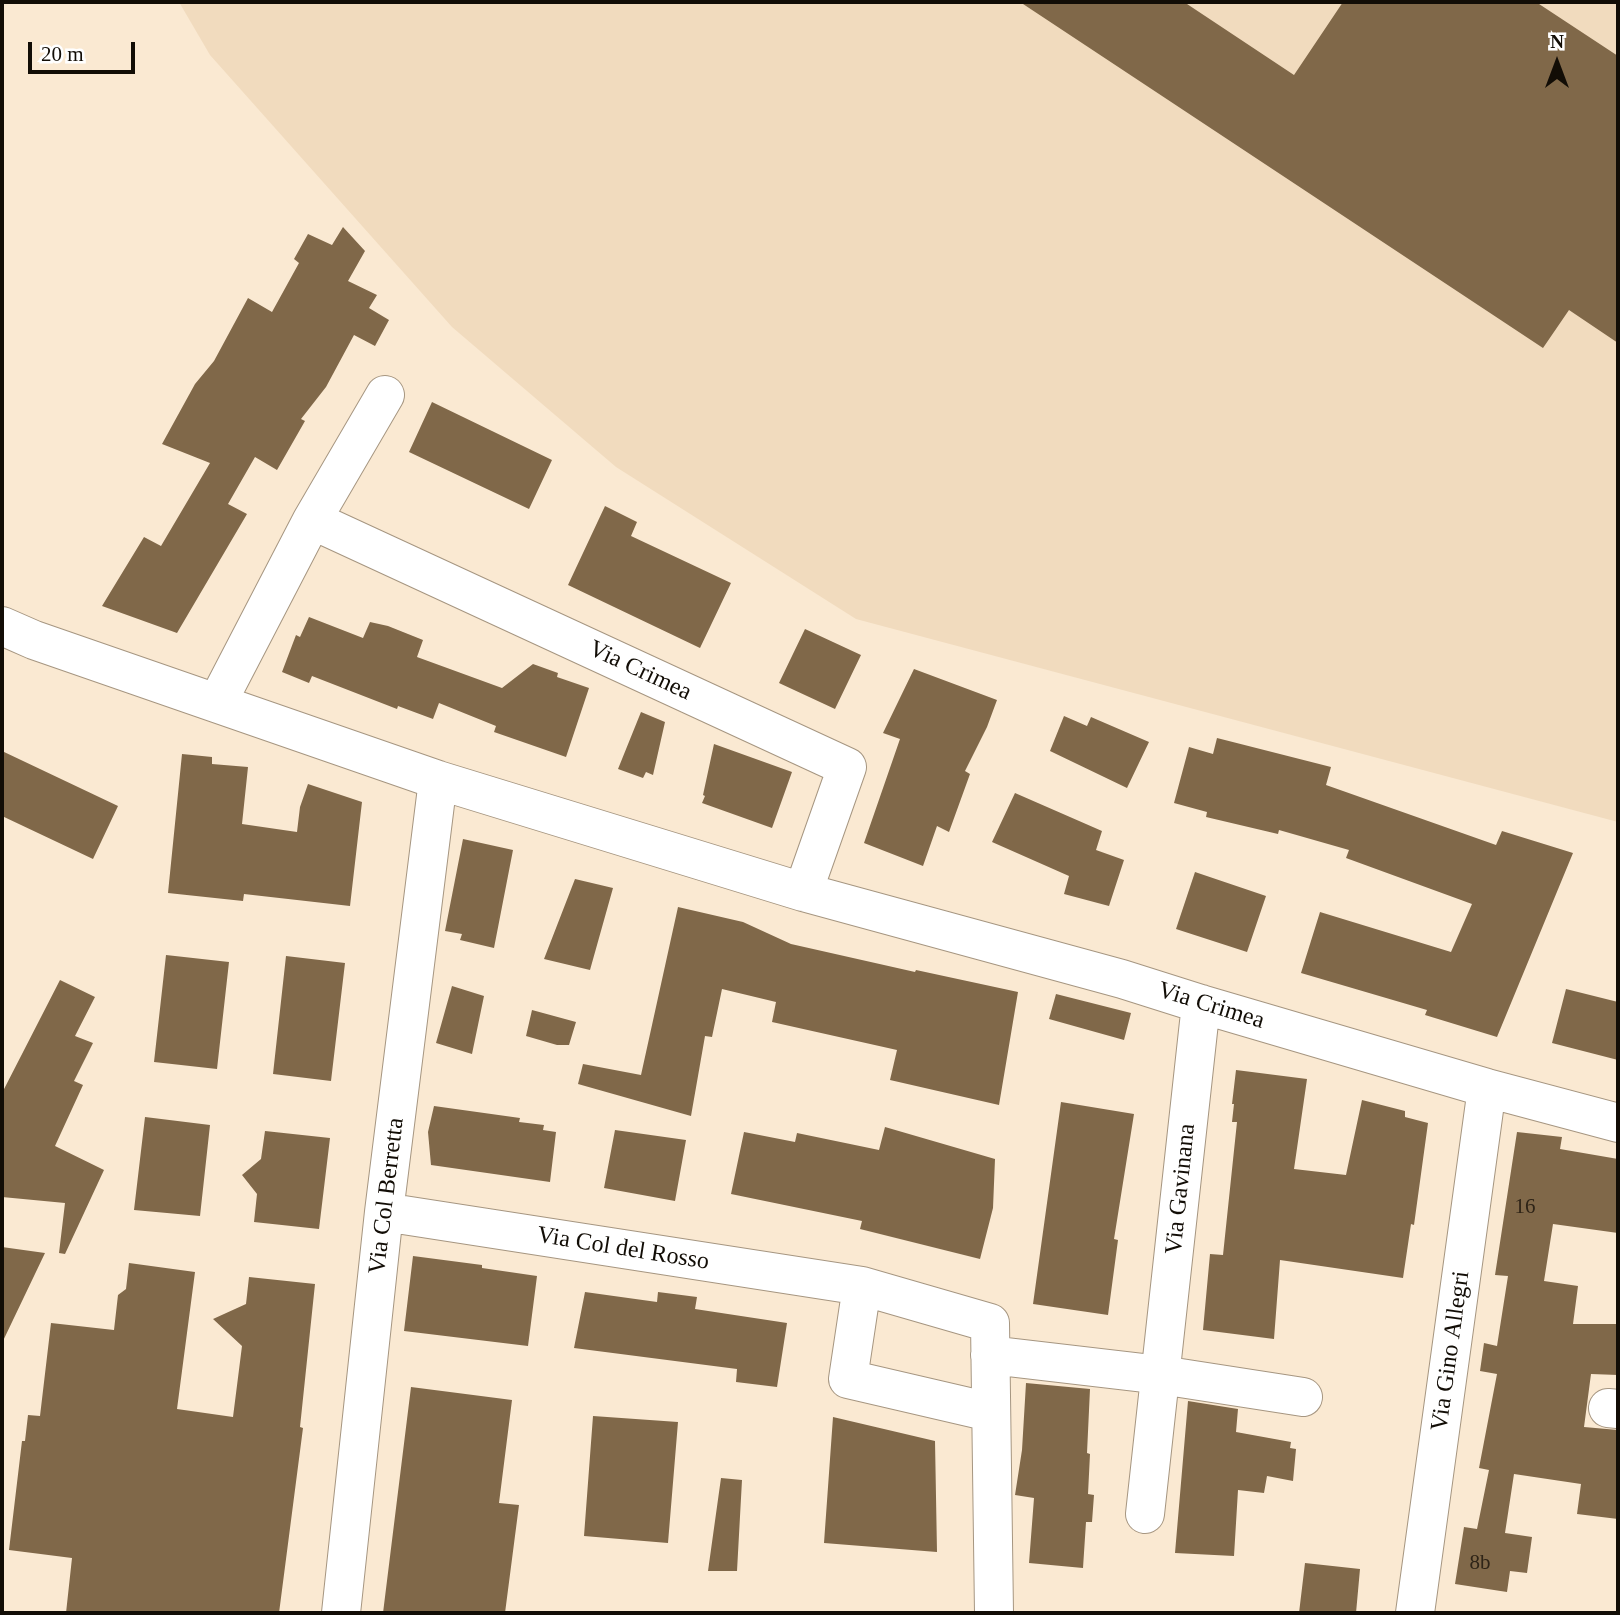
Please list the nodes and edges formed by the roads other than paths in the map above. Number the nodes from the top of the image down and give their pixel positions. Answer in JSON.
{"nodes":[{"id":1,"x":385,"y":395,"type":"dead end"},
{"id":2,"x":312,"y":520,"type":"junction"},
{"id":3,"x":2,"y":626,"type":"edge"},
{"id":4,"x":217,"y":703,"type":"junction"},
{"id":5,"x":438,"y":780,"type":"junction"},
{"id":6,"x":803,"y":892,"type":"junction"},
{"id":7,"x":1201,"y":1004,"type":"junction"},
{"id":8,"x":1487,"y":1088,"type":"junction"},
{"id":9,"x":1618,"y":1123,"type":"edge"},
{"id":10,"x":384,"y":1212,"type":"junction"},
{"id":11,"x":862,"y":1286,"type":"junction"},
{"id":12,"x":990,"y":1355,"type":"junction"},
{"id":13,"x":1160,"y":1375,"type":"junction"},
{"id":14,"x":1303,"y":1397,"type":"dead end"},
{"id":15,"x":990,"y":1412,"type":"junction"},
{"id":16,"x":1146,"y":1514,"type":"dead end"},
{"id":17,"x":341,"y":1613,"type":"edge"},
{"id":18,"x":994,"y":1613,"type":"edge"},
{"id":19,"x":1415,"y":1613,"type":"edge"}],
"edges":[{"from":1,"to":2,"type":"street"},
{"from":2,"to":4,"type":"street"},
{"from":2,"to":6,"type":"street","name":"Via Crimea"},
{"from":3,"to":4,"type":"street","name":"Via Crimea"},
{"from":4,"to":5,"type":"street","name":"Via Crimea"},
{"from":5,"to":6,"type":"street","name":"Via Crimea"},
{"from":5,"to":10,"type":"street","name":"Via Col Berretta"},
{"from":6,"to":7,"type":"street","name":"Via Crimea"},
{"from":7,"to":8,"type":"street","name":"Via Crimea"},
{"from":7,"to":13,"type":"street","name":"Via Gavinana"},
{"from":8,"to":9,"type":"street","name":"Via Crimea"},
{"from":8,"to":19,"type":"street","name":"Via Gino Allegri"},
{"from":10,"to":11,"type":"street","name":"Via Col del Rosso"},
{"from":10,"to":17,"type":"street","name":"Via Col Berretta"},
{"from":11,"to":12,"type":"street","name":"Via Col del Rosso"},
{"from":11,"to":15,"type":"street"},
{"from":12,"to":13,"type":"street"},
{"from":12,"to":15,"type":"street","name":"Via Col del Rosso"},
{"from":13,"to":14,"type":"street"},
{"from":13,"to":16,"type":"street","name":"Via Gavinana"},
{"from":15,"to":18,"type":"street","name":"Via Col del Rosso"}]}
